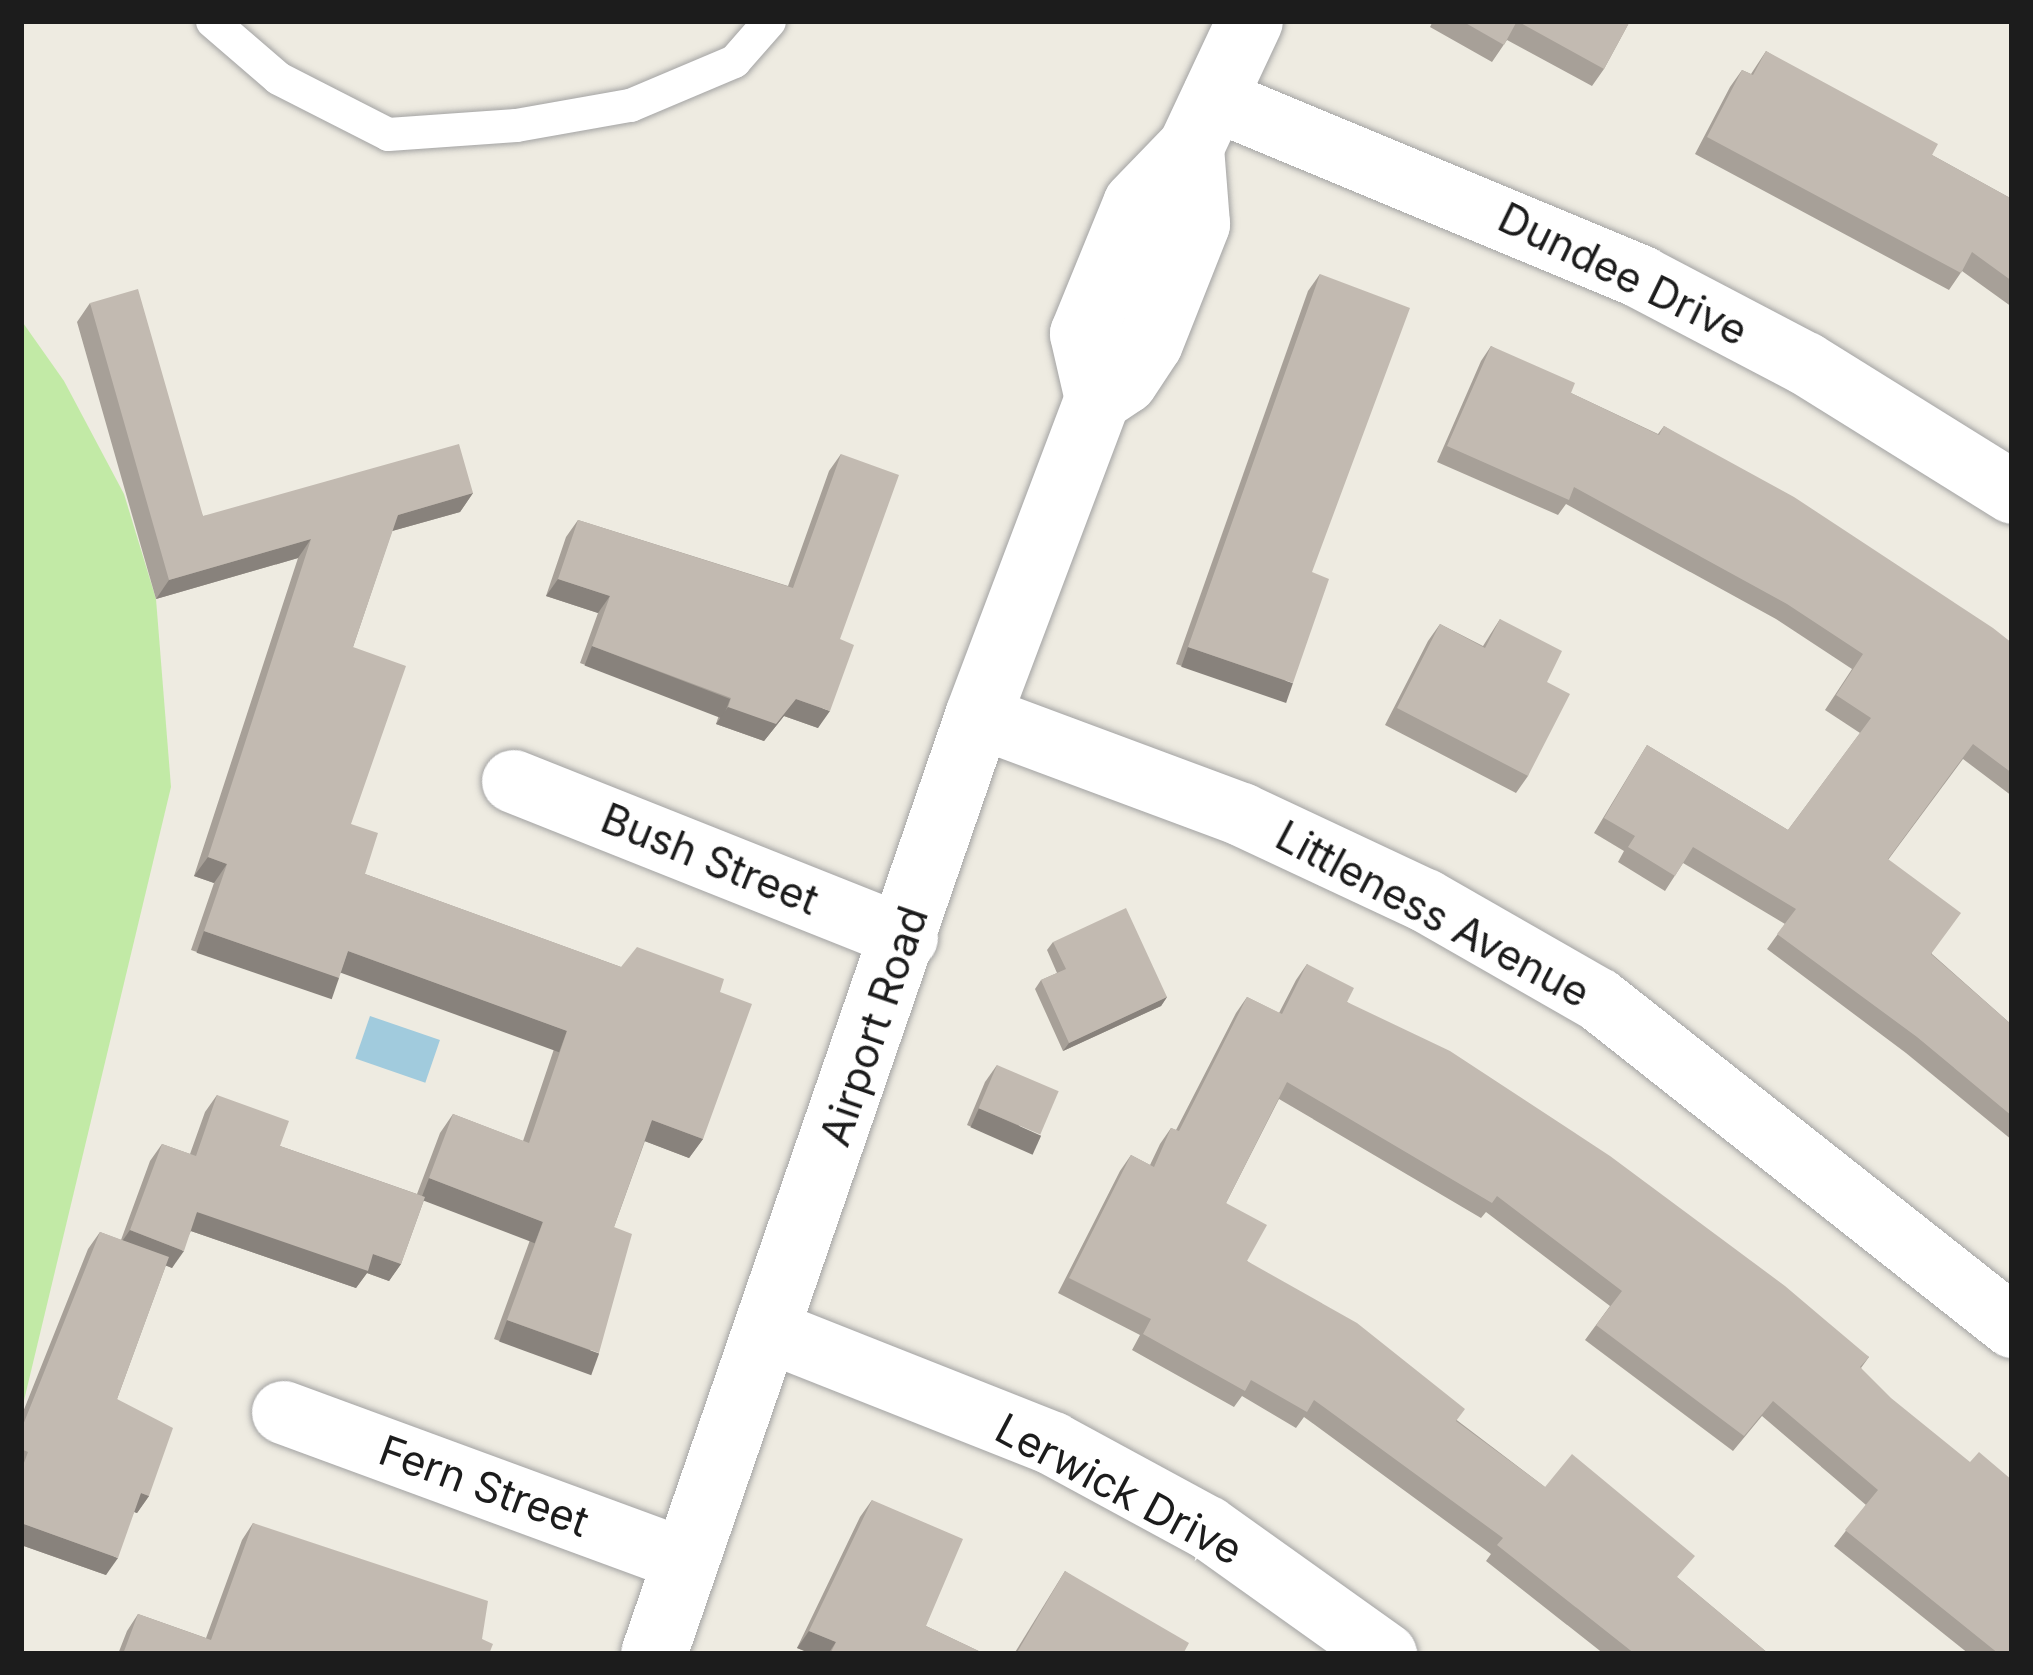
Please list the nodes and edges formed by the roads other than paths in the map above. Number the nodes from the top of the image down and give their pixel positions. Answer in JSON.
{"nodes":[{"id":1,"x":212,"y":21,"type":"edge"},
{"id":2,"x":770,"y":21,"type":"edge"},
{"id":3,"x":1250,"y":21,"type":"edge"},
{"id":4,"x":1202,"y":122,"type":"junction"},
{"id":5,"x":2012,"y":493,"type":"edge"},
{"id":6,"x":978,"y":716,"type":"junction"},
{"id":7,"x":513,"y":781,"type":"dead end"},
{"id":8,"x":906,"y":937,"type":"junction"},
{"id":9,"x":2012,"y":1326,"type":"edge"},
{"id":10,"x":767,"y":1330,"type":"junction"},
{"id":11,"x":283,"y":1412,"type":"dead end"},
{"id":12,"x":685,"y":1560,"type":"junction"},
{"id":13,"x":654,"y":1654,"type":"edge"},
{"id":14,"x":1385,"y":1654,"type":"edge"}],
"edges":[{"from":1,"to":2,"type":"lane"},
{"from":3,"to":4,"type":"street"},
{"from":4,"to":5,"type":"street","name":"Dundee Drive"},
{"from":4,"to":6,"type":"street","name":"Airport Road"},
{"from":6,"to":8,"type":"street","name":"Airport Road"},
{"from":6,"to":9,"type":"street","name":"Littleness Avenue"},
{"from":7,"to":8,"type":"street","name":"Bush Street"},
{"from":8,"to":10,"type":"street","name":"Airport Road"},
{"from":10,"to":12,"type":"street","name":"Airport Road"},
{"from":10,"to":14,"type":"street","name":"Lerwick Drive"},
{"from":11,"to":12,"type":"street","name":"Fern Street"},
{"from":12,"to":13,"type":"street","name":"Airport Road"}]}
